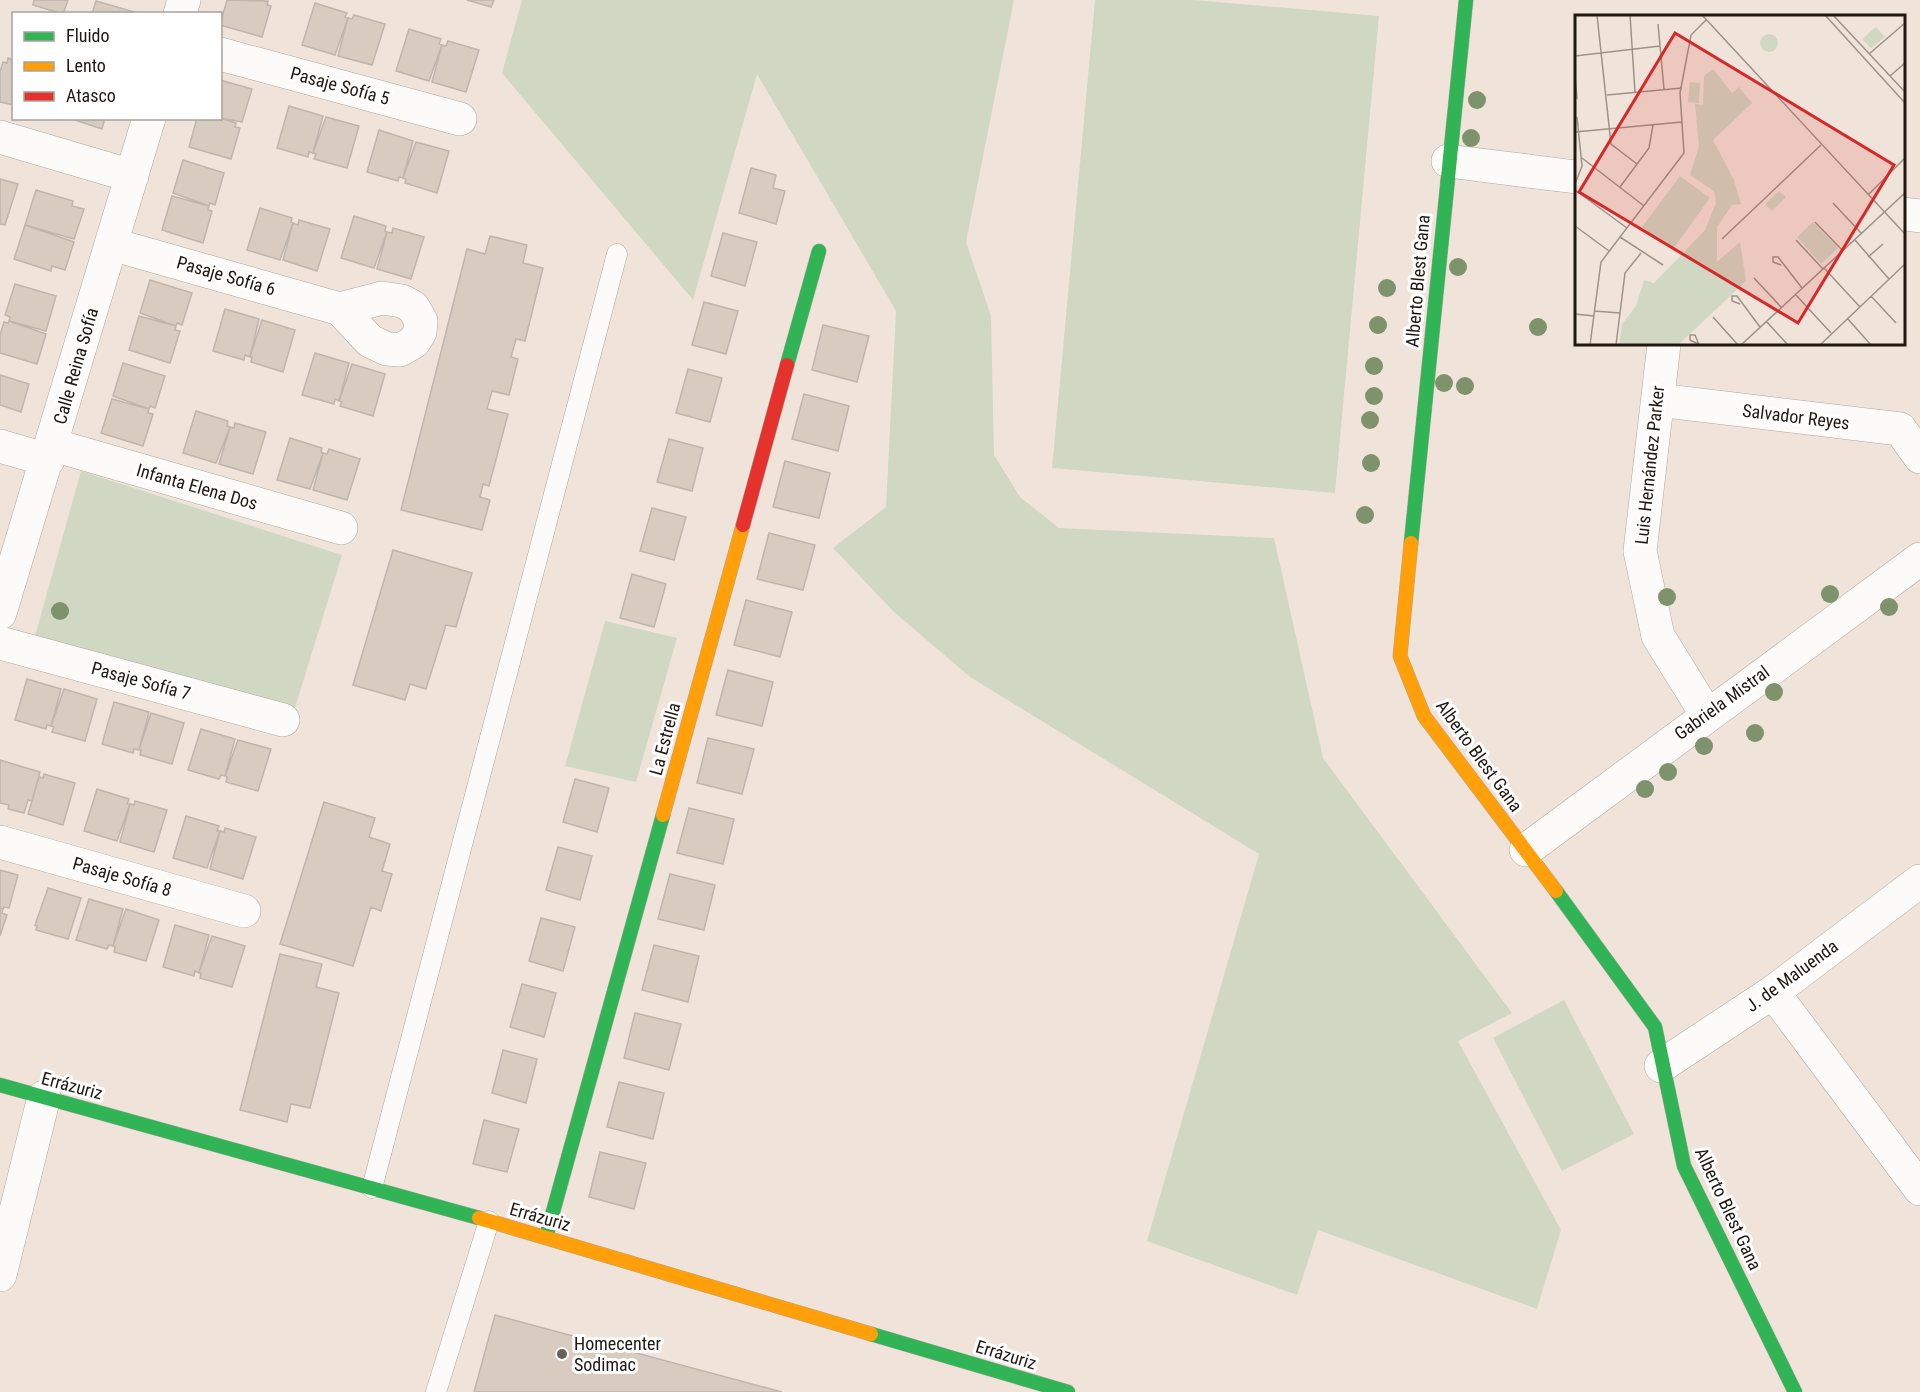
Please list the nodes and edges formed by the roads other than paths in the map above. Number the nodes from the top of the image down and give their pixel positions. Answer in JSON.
{"nodes":[{"id":1,"x":1466,"y":0,"type":"edge"},
{"id":2,"x":222,"y":55,"type":"edge"},
{"id":3,"x":460,"y":119,"type":"dead end"},
{"id":4,"x":148,"y":120,"type":"edge"},
{"id":5,"x":0,"y":137,"type":"edge"},
{"id":6,"x":1448,"y":161,"type":"junction"},
{"id":7,"x":132,"y":176,"type":"junction"},
{"id":8,"x":1575,"y":177,"type":"edge"},
{"id":9,"x":1905,"y":214,"type":"edge"},
{"id":10,"x":1920,"y":216,"type":"edge"},
{"id":11,"x":111,"y":244,"type":"junction"},
{"id":12,"x":819,"y":250,"type":"dead end"},
{"id":13,"x":617,"y":254,"type":"dead end"},
{"id":14,"x":340,"y":309,"type":"dead end"},
{"id":15,"x":1664,"y":345,"type":"edge"},
{"id":16,"x":1658,"y":400,"type":"junction"},
{"id":17,"x":0,"y":446,"type":"edge"},
{"id":18,"x":50,"y":453,"type":"junction"},
{"id":19,"x":1920,"y":457,"type":"edge"},
{"id":20,"x":341,"y":528,"type":"dead end"},
{"id":21,"x":1920,"y":559,"type":"edge"},
{"id":22,"x":0,"y":614,"type":"edge"},
{"id":23,"x":0,"y":643,"type":"edge"},
{"id":24,"x":1707,"y":715,"type":"junction"},
{"id":25,"x":283,"y":720,"type":"dead end"},
{"id":26,"x":0,"y":842,"type":"edge"},
{"id":27,"x":1526,"y":850,"type":"junction"},
{"id":28,"x":1920,"y":881,"type":"edge"},
{"id":29,"x":243,"y":911,"type":"dead end"},
{"id":30,"x":1773,"y":992,"type":"junction"},
{"id":31,"x":1661,"y":1066,"type":"junction"},
{"id":32,"x":0,"y":1085,"type":"edge"},
{"id":33,"x":44,"y":1097,"type":"junction"},
{"id":34,"x":372,"y":1188,"type":"junction"},
{"id":35,"x":1920,"y":1189,"type":"edge"},
{"id":36,"x":489,"y":1221,"type":"junction"},
{"id":37,"x":546,"y":1237,"type":"junction"},
{"id":38,"x":0,"y":1275,"type":"edge"},
{"id":39,"x":436,"y":1392,"type":"edge"},
{"id":40,"x":1068,"y":1392,"type":"edge"},
{"id":41,"x":1795,"y":1392,"type":"edge"}],
"edges":[{"from":1,"to":6,"type":"street","name":"Alberto Blest Gana"},
{"from":2,"to":3,"type":"street","name":"Pasaje Sofía 5"},
{"from":4,"to":7,"type":"street","name":"Calle Reina Sofía"},
{"from":5,"to":7,"type":"street"},
{"from":6,"to":8,"type":"street"},
{"from":6,"to":27,"type":"street","name":"Alberto Blest Gana"},
{"from":7,"to":11,"type":"street","name":"Calle Reina Sofía"},
{"from":9,"to":10,"type":"street"},
{"from":11,"to":14,"type":"street","name":"Pasaje Sofía 6"},
{"from":11,"to":18,"type":"street","name":"Calle Reina Sofía"},
{"from":12,"to":37,"type":"street","name":"La Estrella"},
{"from":13,"to":34,"type":"lane"},
{"from":15,"to":16,"type":"street","name":"Luis Hernández Parker"},
{"from":16,"to":19,"type":"street","name":"Salvador Reyes"},
{"from":16,"to":24,"type":"street","name":"Luis Hernández Parker"},
{"from":17,"to":18,"type":"street","name":"Infanta Elena Dos"},
{"from":18,"to":20,"type":"street","name":"Infanta Elena Dos"},
{"from":18,"to":22,"type":"street","name":"Calle Reina Sofía"},
{"from":21,"to":24,"type":"street","name":"Gabriela Mistral"},
{"from":23,"to":25,"type":"street","name":"Pasaje Sofía 7"},
{"from":24,"to":27,"type":"street","name":"Gabriela Mistral"},
{"from":26,"to":29,"type":"street","name":"Pasaje Sofía 8"},
{"from":27,"to":31,"type":"street","name":"Alberto Blest Gana"},
{"from":28,"to":30,"type":"street","name":"J. de Maluenda"},
{"from":30,"to":31,"type":"street","name":"J. de Maluenda"},
{"from":30,"to":35,"type":"street"},
{"from":31,"to":41,"type":"street","name":"Alberto Blest Gana"},
{"from":32,"to":33,"type":"street","name":"Errázuriz"},
{"from":33,"to":34,"type":"street","name":"Errázuriz"},
{"from":33,"to":38,"type":"street"},
{"from":34,"to":36,"type":"street","name":"Errázuriz"},
{"from":36,"to":37,"type":"street","name":"Errázuriz"},
{"from":36,"to":39,"type":"lane"},
{"from":37,"to":40,"type":"street","name":"Errázuriz"}]}
